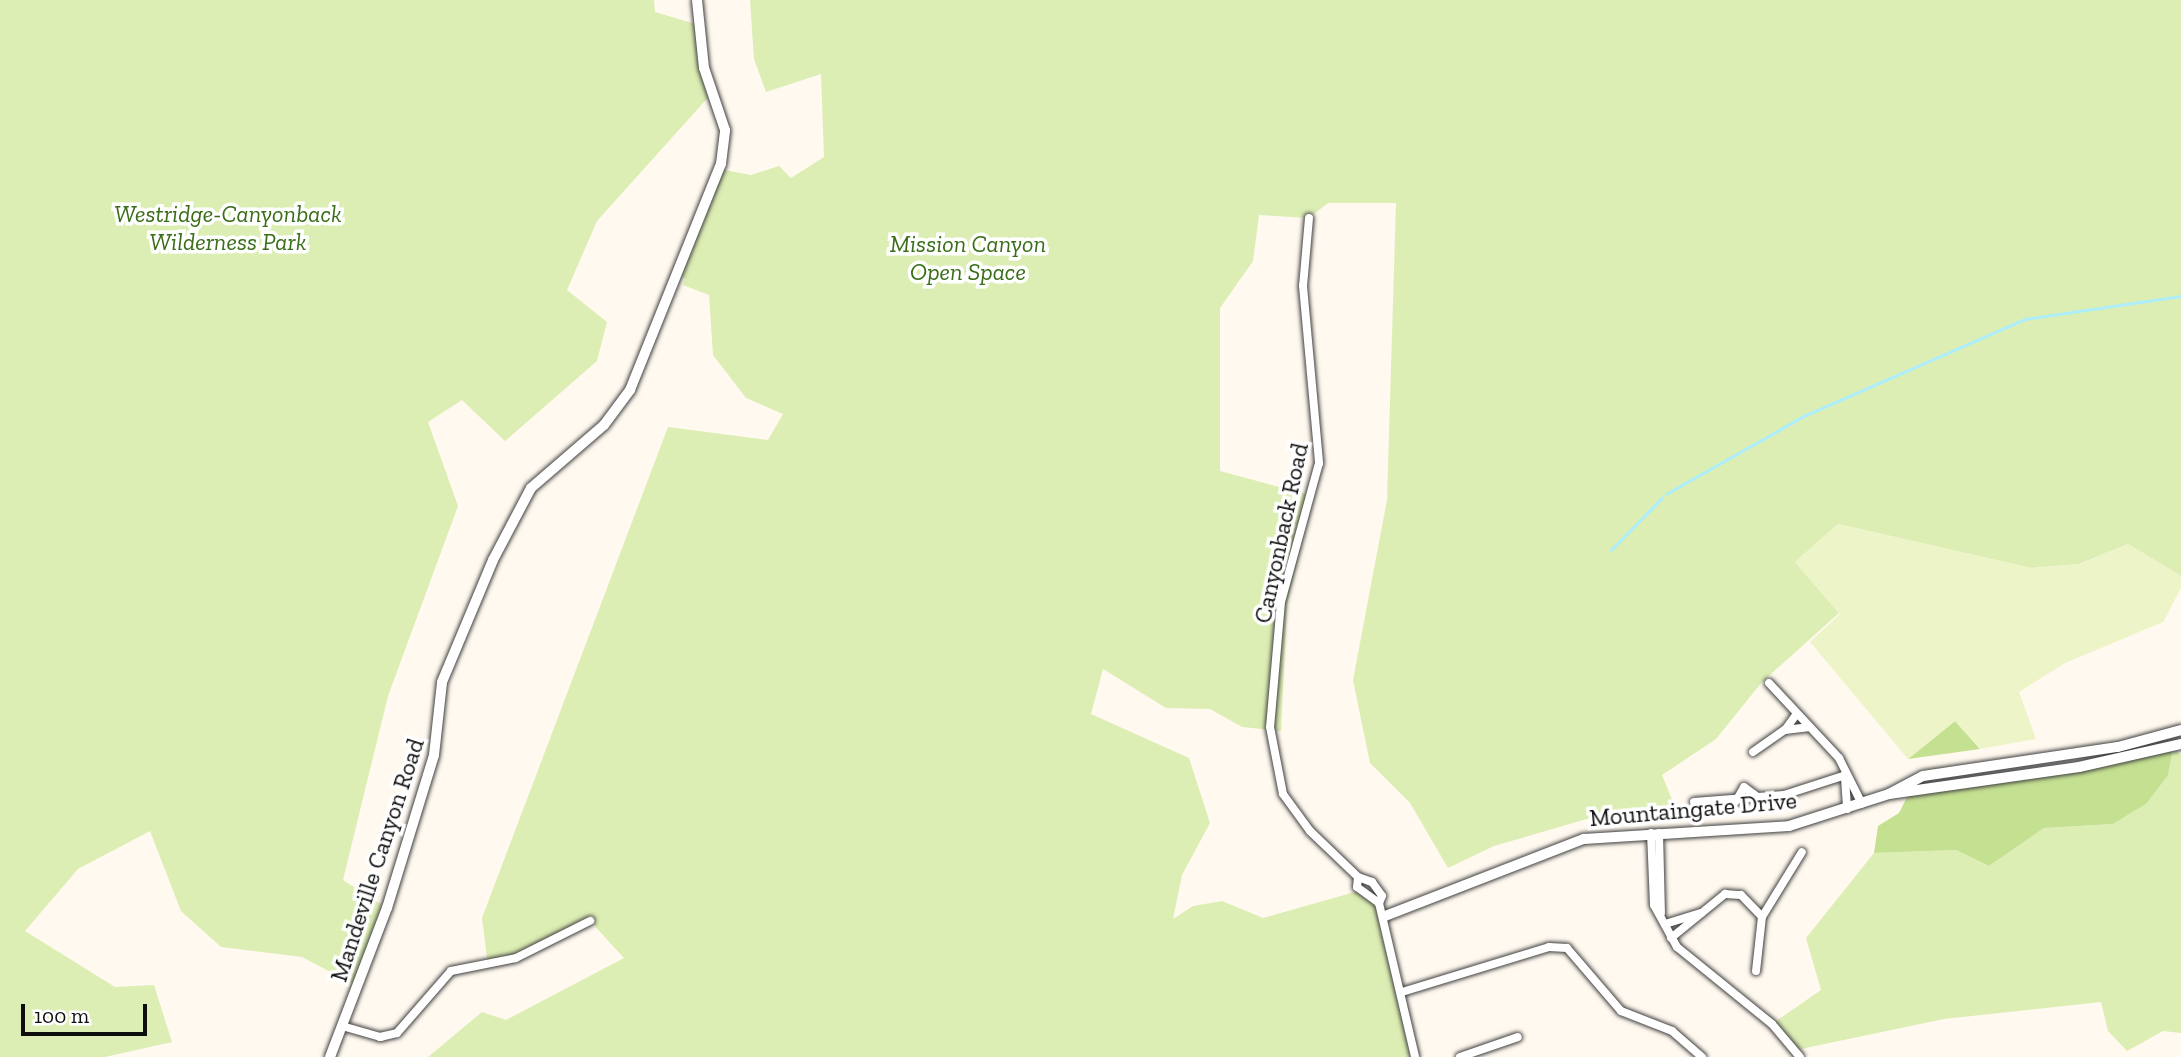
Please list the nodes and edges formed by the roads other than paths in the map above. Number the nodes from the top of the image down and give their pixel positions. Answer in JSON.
{"nodes":[{"id":1,"x":697,"y":0,"type":"edge"},
{"id":2,"x":1309,"y":218,"type":"dead end"},
{"id":3,"x":1769,"y":684,"type":"dead end"},
{"id":4,"x":1796,"y":715,"type":"junction"},
{"id":5,"x":1808,"y":727,"type":"junction"},
{"id":6,"x":1786,"y":730,"type":"junction"},
{"id":7,"x":2181,"y":730,"type":"edge"},
{"id":8,"x":2181,"y":744,"type":"edge"},
{"id":9,"x":1753,"y":752,"type":"dead end"},
{"id":10,"x":1846,"y":775,"type":"junction"},
{"id":11,"x":1889,"y":794,"type":"junction"},
{"id":12,"x":1759,"y":798,"type":"junction"},
{"id":13,"x":1736,"y":801,"type":"junction"},
{"id":14,"x":1694,"y":802,"type":"dead end"},
{"id":15,"x":1862,"y":804,"type":"junction"},
{"id":16,"x":1847,"y":809,"type":"junction"},
{"id":17,"x":1655,"y":833,"type":"junction"},
{"id":18,"x":1802,"y":852,"type":"dead end"},
{"id":19,"x":1358,"y":877,"type":"junction"},
{"id":20,"x":1651,"y":881,"type":"junction"},
{"id":21,"x":1662,"y":881,"type":"junction"},
{"id":22,"x":1380,"y":897,"type":"junction"},
{"id":23,"x":1661,"y":913,"type":"junction"},
{"id":24,"x":1701,"y":913,"type":"junction"},
{"id":25,"x":1385,"y":916,"type":"junction"},
{"id":26,"x":1762,"y":917,"type":"junction"},
{"id":27,"x":590,"y":921,"type":"dead end"},
{"id":28,"x":1665,"y":924,"type":"junction"},
{"id":29,"x":1671,"y":938,"type":"junction"},
{"id":30,"x":1756,"y":971,"type":"dead end"},
{"id":31,"x":1402,"y":992,"type":"junction"},
{"id":32,"x":342,"y":1026,"type":"junction"},
{"id":33,"x":1518,"y":1037,"type":"dead end"},
{"id":34,"x":330,"y":1057,"type":"edge"},
{"id":35,"x":1415,"y":1057,"type":"edge"},
{"id":36,"x":1461,"y":1057,"type":"edge"},
{"id":37,"x":1702,"y":1057,"type":"edge"},
{"id":38,"x":1800,"y":1057,"type":"edge"}],
"edges":[{"from":1,"to":32,"type":"street","name":"Mandeville Canyon Road"},
{"from":2,"to":19,"type":"street","name":"Canyonback Road"},
{"from":3,"to":4,"type":"street"},
{"from":4,"to":5,"type":"street"},
{"from":4,"to":6,"type":"street"},
{"from":5,"to":6,"type":"street"},
{"from":5,"to":10,"type":"street"},
{"from":6,"to":9,"type":"street"},
{"from":7,"to":11,"type":"street","name":"Mountaingate Drive"},
{"from":8,"to":11,"type":"street","name":"Mountaingate Drive"},
{"from":10,"to":12,"type":"street"},
{"from":10,"to":15,"type":"street"},
{"from":10,"to":16,"type":"street"},
{"from":11,"to":15,"type":"street","name":"Mountaingate Drive"},
{"from":12,"to":13,"type":"street"},
{"from":12,"to":13,"type":"street"},
{"from":13,"to":14,"type":"street"},
{"from":15,"to":16,"type":"street","name":"Mountaingate Drive"},
{"from":16,"to":17,"type":"street","name":"Mountaingate Drive"},
{"from":17,"to":20,"type":"street"},
{"from":17,"to":21,"type":"street"},
{"from":17,"to":25,"type":"street","name":"Mountaingate Drive"},
{"from":18,"to":26,"type":"street"},
{"from":19,"to":22,"type":"street","name":"Canyonback Road"},
{"from":19,"to":22,"type":"street"},
{"from":20,"to":21,"type":"street"},
{"from":20,"to":23,"type":"street"},
{"from":21,"to":23,"type":"street"},
{"from":22,"to":25,"type":"street"},
{"from":23,"to":28,"type":"street"},
{"from":24,"to":26,"type":"street"},
{"from":24,"to":28,"type":"street"},
{"from":24,"to":29,"type":"street"},
{"from":25,"to":31,"type":"street"},
{"from":26,"to":30,"type":"street"},
{"from":27,"to":32,"type":"street"},
{"from":28,"to":29,"type":"street"},
{"from":29,"to":38,"type":"street"},
{"from":31,"to":35,"type":"street"},
{"from":31,"to":37,"type":"street"},
{"from":32,"to":34,"type":"street","name":"Mandeville Canyon Road"},
{"from":33,"to":36,"type":"street"}]}
